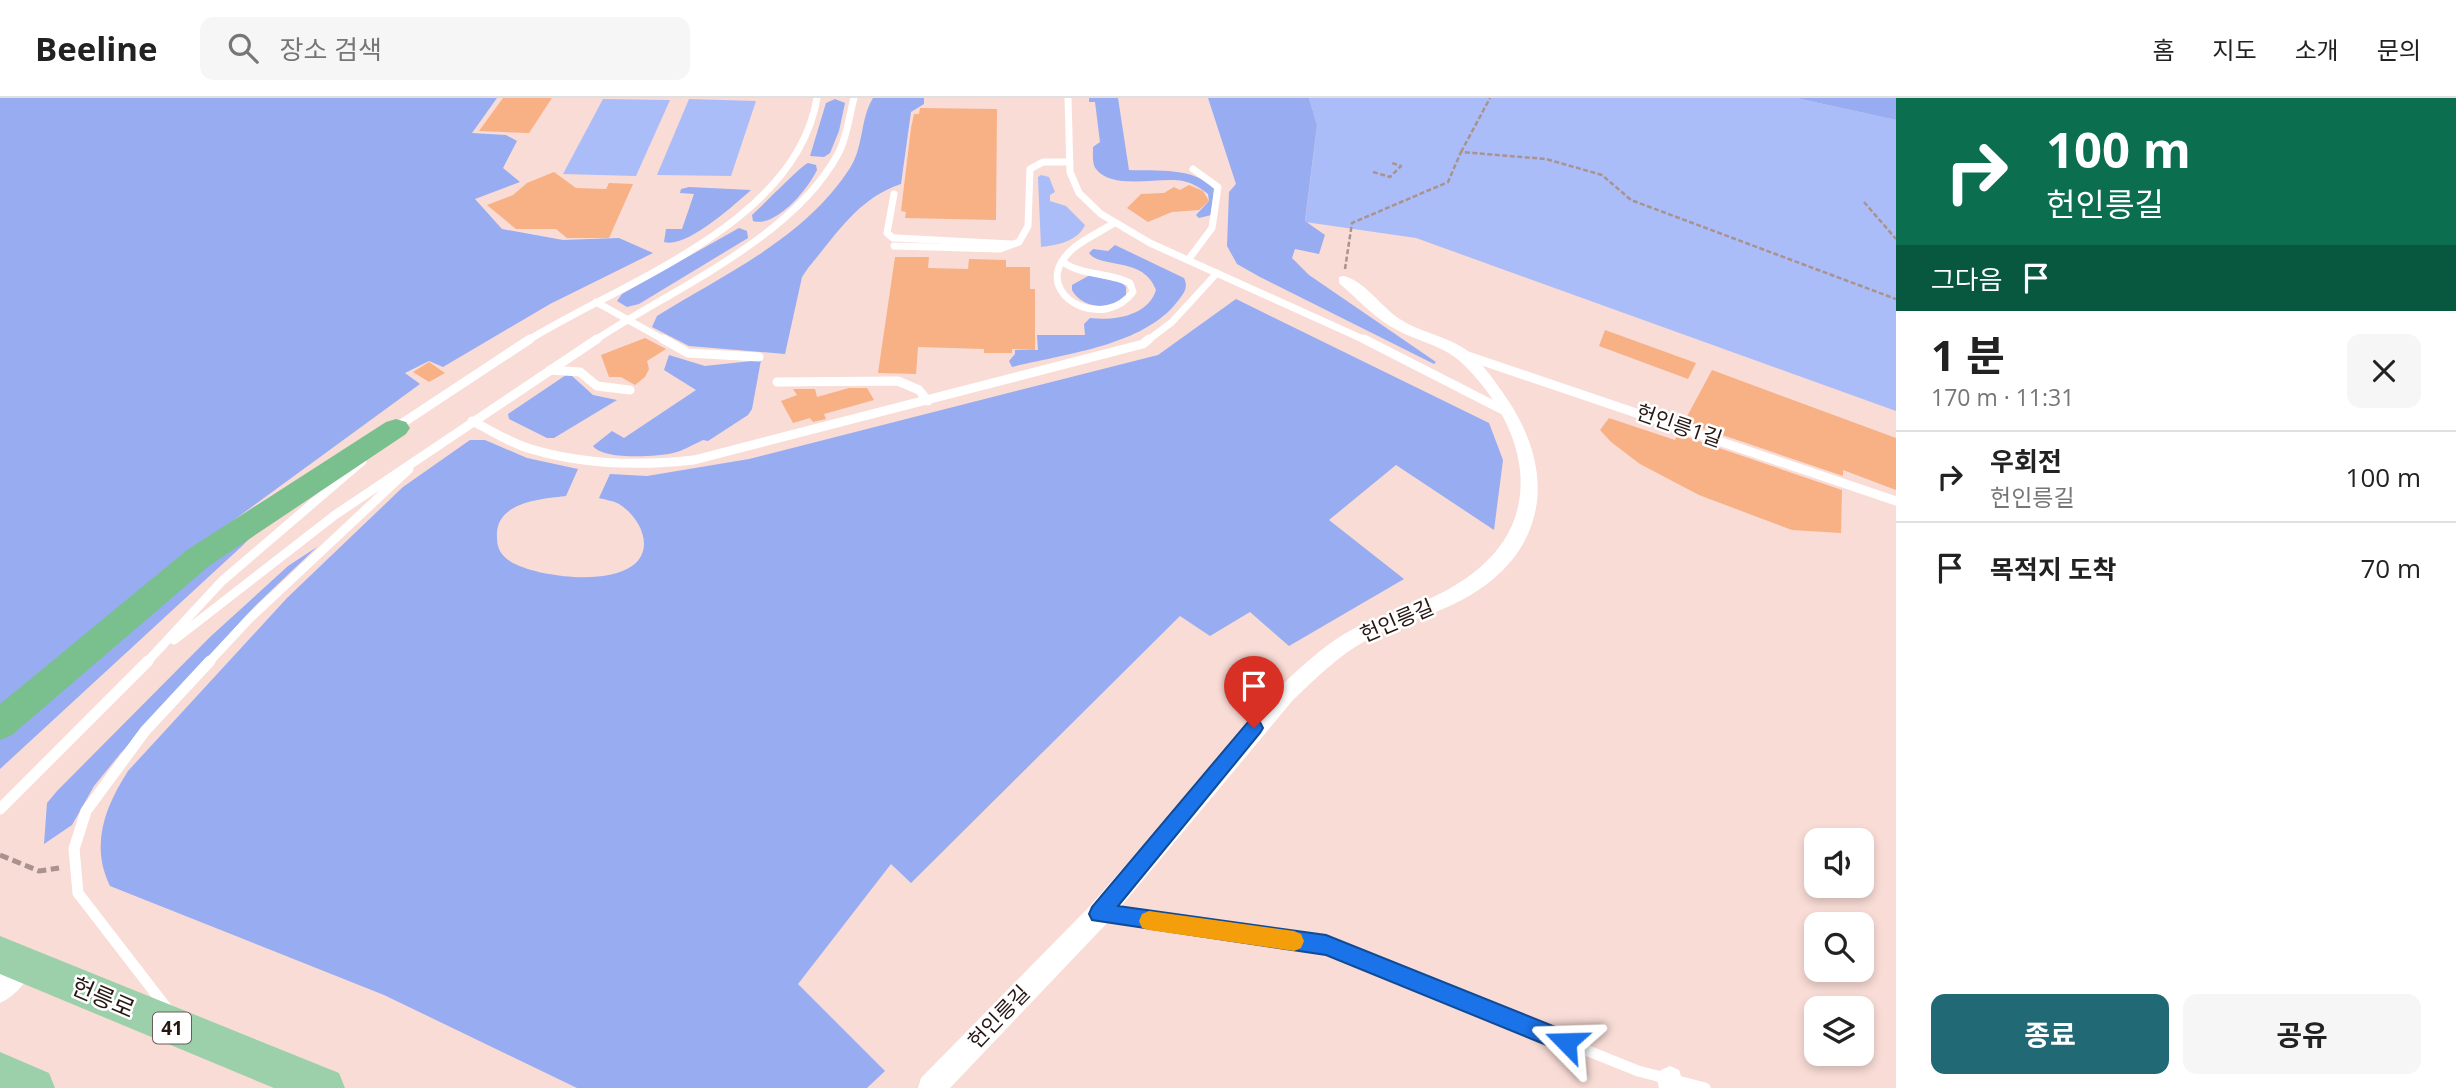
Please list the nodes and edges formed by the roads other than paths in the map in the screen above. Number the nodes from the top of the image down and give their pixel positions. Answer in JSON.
{"nodes":[{"id":1,"x":817,"y":98,"type":"edge"},
{"id":2,"x":854,"y":98,"type":"edge"},
{"id":3,"x":1068,"y":98,"type":"edge"},
{"id":4,"x":1070,"y":162,"type":"junction"},
{"id":5,"x":1193,"y":169,"type":"dead end"},
{"id":6,"x":894,"y":194,"type":"dead end"},
{"id":7,"x":1114,"y":223,"type":"junction"},
{"id":8,"x":1188,"y":260,"type":"junction"},
{"id":9,"x":1063,"y":262,"type":"junction"},
{"id":10,"x":1217,"y":274,"type":"junction"},
{"id":11,"x":1345,"y":275,"type":"road end"},
{"id":12,"x":596,"y":302,"type":"junction"},
{"id":13,"x":626,"y":320,"type":"junction"},
{"id":14,"x":1461,"y":354,"type":"junction"},
{"id":15,"x":759,"y":357,"type":"dead end"},
{"id":16,"x":550,"y":370,"type":"junction"},
{"id":17,"x":777,"y":382,"type":"dead end"},
{"id":18,"x":630,"y":390,"type":"dead end"},
{"id":19,"x":928,"y":401,"type":"junction"},
{"id":20,"x":1508,"y":413,"type":"junction"},
{"id":21,"x":472,"y":421,"type":"junction"},
{"id":22,"x":396,"y":428,"type":"junction"},
{"id":23,"x":424,"y":454,"type":"junction"},
{"id":24,"x":1896,"y":501,"type":"edge"},
{"id":25,"x":157,"y":652,"type":"junction"},
{"id":26,"x":0,"y":725,"type":"edge"},
{"id":27,"x":0,"y":809,"type":"edge"},
{"id":28,"x":1099,"y":914,"type":"junction"},
{"id":29,"x":7,"y":969,"type":"edge"},
{"id":30,"x":187,"y":1034,"type":"junction"},
{"id":31,"x":0,"y":1073,"type":"edge"},
{"id":32,"x":1671,"y":1084,"type":"edge"},
{"id":33,"x":932,"y":1086,"type":"edge"},
{"id":34,"x":34,"y":1088,"type":"edge"},
{"id":35,"x":324,"y":1088,"type":"edge"},
{"id":36,"x":1705,"y":1088,"type":"edge"}],
"edges":[{"from":1,"to":12,"type":"lane"},
{"from":2,"to":13,"type":"lane"},
{"from":3,"to":4,"type":"lane"},
{"from":4,"to":6,"type":"lane"},
{"from":4,"to":7,"type":"lane"},
{"from":5,"to":8,"type":"lane"},
{"from":7,"to":8,"type":"lane"},
{"from":7,"to":9,"type":"lane"},
{"from":8,"to":10,"type":"lane"},
{"from":9,"to":9,"type":"lane"},
{"from":10,"to":19,"type":"lane"},
{"from":10,"to":20,"type":"lane"},
{"from":11,"to":14,"type":"street","name":"헌인릉길"},
{"from":12,"to":13,"type":"lane"},
{"from":12,"to":22,"type":"lane"},
{"from":13,"to":15,"type":"lane"},
{"from":13,"to":16,"type":"lane"},
{"from":14,"to":20,"type":"street","name":"헌인릉길"},
{"from":14,"to":24,"type":"lane","name":"헌인릉1길"},
{"from":16,"to":18,"type":"lane"},
{"from":16,"to":21,"type":"lane"},
{"from":17,"to":19,"type":"lane"},
{"from":19,"to":21,"type":"lane"},
{"from":20,"to":28,"type":"street","name":"헌인릉길"},
{"from":21,"to":23,"type":"lane"},
{"from":22,"to":25,"type":"lane"},
{"from":22,"to":26,"type":"highway"},
{"from":23,"to":25,"type":"lane"},
{"from":23,"to":30,"type":"lane"},
{"from":25,"to":27,"type":"lane"},
{"from":28,"to":32,"type":"lane"},
{"from":28,"to":33,"type":"street","name":"헌인릉길"},
{"from":29,"to":30,"type":"main road","name":"헌릉로","number":"41"},
{"from":30,"to":35,"type":"main road","name":"헌릉로","number":"41"},
{"from":31,"to":34,"type":"main road"},
{"from":32,"to":36,"type":"lane"}]}
